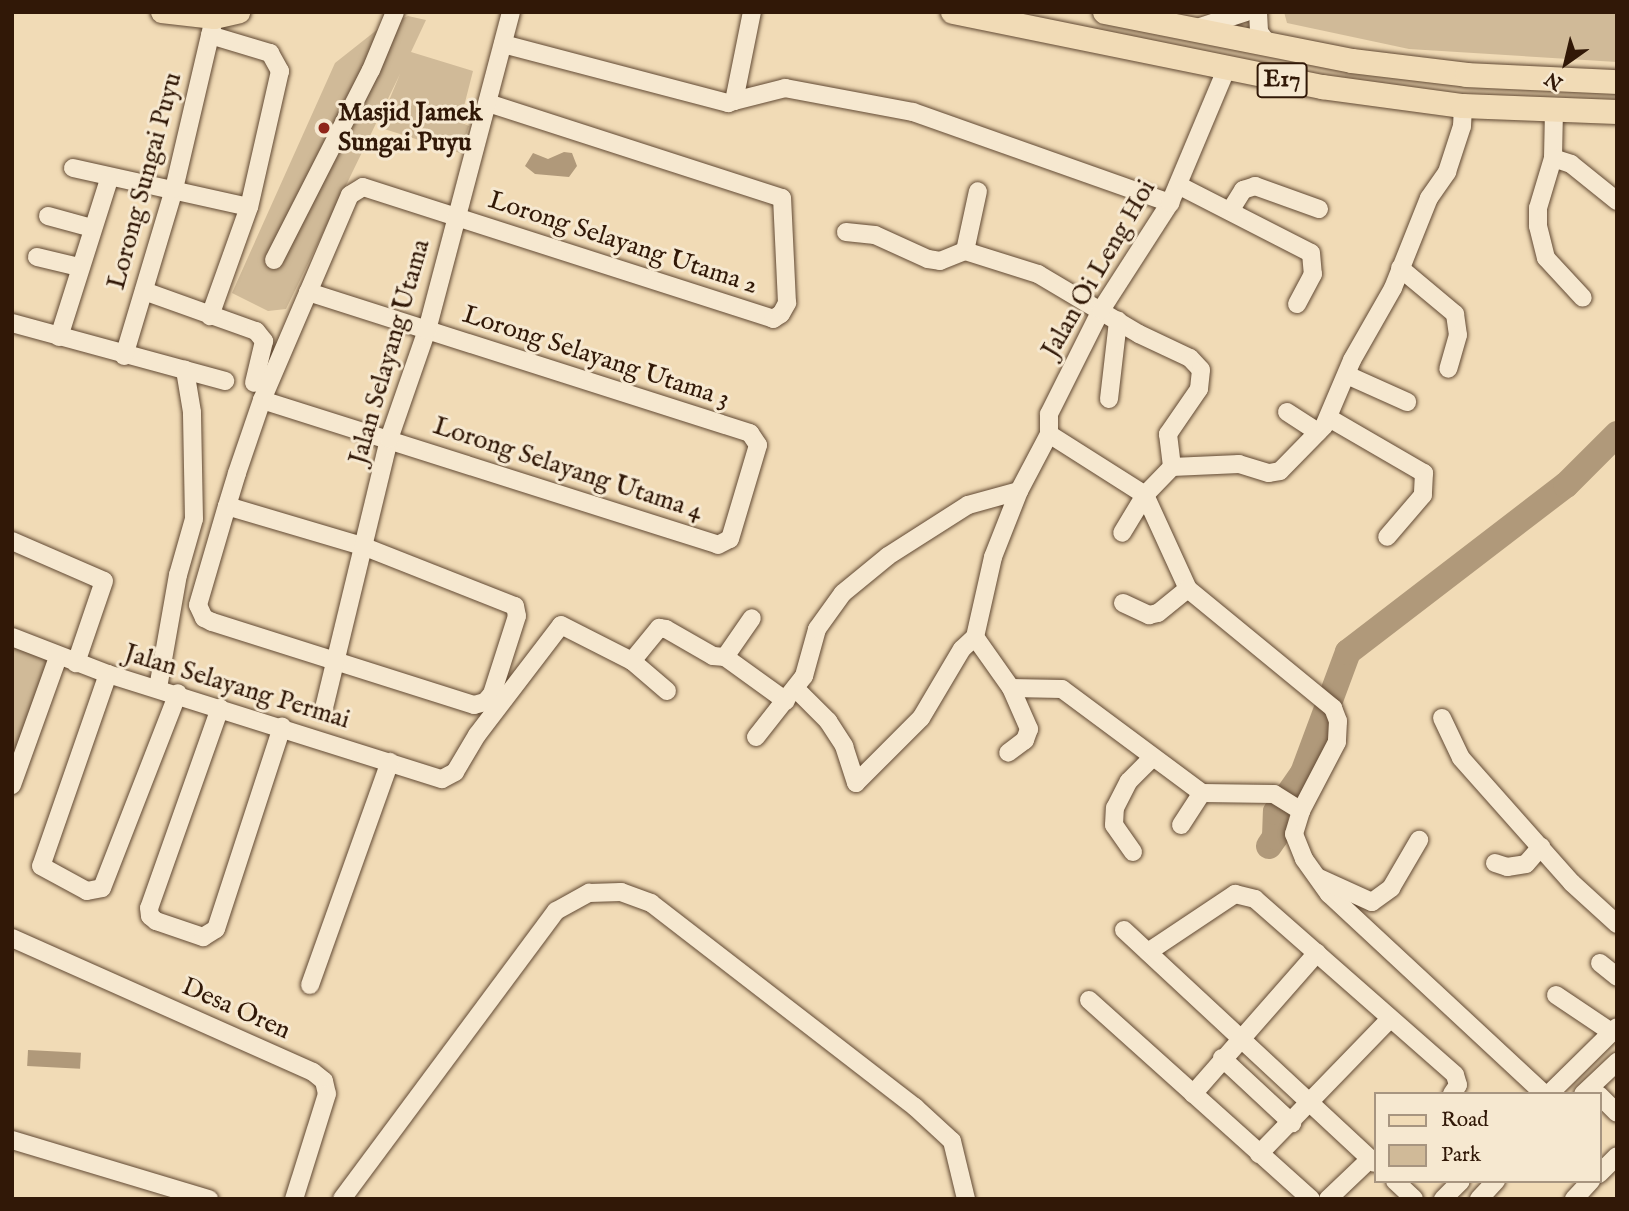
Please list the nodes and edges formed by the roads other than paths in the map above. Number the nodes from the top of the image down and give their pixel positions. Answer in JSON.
{"nodes":[{"id":1,"x":161,"y":12,"type":"edge"},
{"id":2,"x":239,"y":12,"type":"edge"},
{"id":3,"x":395,"y":12,"type":"edge"},
{"id":4,"x":511,"y":12,"type":"edge"},
{"id":5,"x":752,"y":12,"type":"edge"},
{"id":6,"x":953,"y":12,"type":"edge"},
{"id":7,"x":1105,"y":12,"type":"edge"},
{"id":8,"x":1246,"y":12,"type":"edge"},
{"id":9,"x":1258,"y":12,"type":"edge"},
{"id":10,"x":212,"y":26,"type":"junction"},
{"id":11,"x":1189,"y":29,"type":"junction"},
{"id":12,"x":503,"y":44,"type":"junction"},
{"id":13,"x":1268,"y":44,"type":"junction"},
{"id":14,"x":1226,"y":70,"type":"junction"},
{"id":15,"x":1617,"y":82,"type":"edge"},
{"id":16,"x":734,"y":101,"type":"junction"},
{"id":17,"x":488,"y":103,"type":"junction"},
{"id":18,"x":1463,"y":106,"type":"junction"},
{"id":19,"x":1553,"y":110,"type":"junction"},
{"id":20,"x":1617,"y":112,"type":"edge"},
{"id":21,"x":1553,"y":158,"type":"junction"},
{"id":22,"x":73,"y":168,"type":"dead end"},
{"id":23,"x":109,"y":179,"type":"junction"},
{"id":24,"x":1178,"y":186,"type":"junction"},
{"id":25,"x":174,"y":189,"type":"junction"},
{"id":26,"x":978,"y":191,"type":"dead end"},
{"id":27,"x":1617,"y":201,"type":"edge"},
{"id":28,"x":1170,"y":203,"type":"junction"},
{"id":29,"x":248,"y":208,"type":"junction"},
{"id":30,"x":1319,"y":209,"type":"dead end"},
{"id":31,"x":1230,"y":211,"type":"junction"},
{"id":32,"x":48,"y":216,"type":"dead end"},
{"id":33,"x":457,"y":218,"type":"junction"},
{"id":34,"x":92,"y":228,"type":"junction"},
{"id":35,"x":846,"y":232,"type":"dead end"},
{"id":36,"x":965,"y":251,"type":"junction"},
{"id":37,"x":37,"y":257,"type":"dead end"},
{"id":38,"x":274,"y":260,"type":"dead end"},
{"id":39,"x":79,"y":267,"type":"junction"},
{"id":40,"x":1400,"y":268,"type":"junction"},
{"id":41,"x":144,"y":291,"type":"junction"},
{"id":42,"x":308,"y":292,"type":"junction"},
{"id":43,"x":1583,"y":298,"type":"dead end"},
{"id":44,"x":1297,"y":304,"type":"dead end"},
{"id":45,"x":1101,"y":310,"type":"junction"},
{"id":46,"x":211,"y":316,"type":"junction"},
{"id":47,"x":1118,"y":321,"type":"junction"},
{"id":48,"x":12,"y":323,"type":"edge"},
{"id":49,"x":427,"y":330,"type":"junction"},
{"id":50,"x":59,"y":337,"type":"junction"},
{"id":51,"x":124,"y":356,"type":"junction"},
{"id":52,"x":1448,"y":369,"type":"dead end"},
{"id":53,"x":185,"y":370,"type":"junction"},
{"id":54,"x":1347,"y":375,"type":"junction"},
{"id":55,"x":225,"y":381,"type":"dead end"},
{"id":56,"x":254,"y":383,"type":"dead end"},
{"id":57,"x":1109,"y":399,"type":"dead end"},
{"id":58,"x":262,"y":400,"type":"junction"},
{"id":59,"x":1407,"y":402,"type":"dead end"},
{"id":60,"x":1287,"y":412,"type":"dead end"},
{"id":61,"x":1324,"y":425,"type":"junction"},
{"id":62,"x":1049,"y":434,"type":"junction"},
{"id":63,"x":389,"y":439,"type":"junction"},
{"id":64,"x":1172,"y":467,"type":"junction"},
{"id":65,"x":1019,"y":491,"type":"junction"},
{"id":66,"x":1145,"y":495,"type":"junction"},
{"id":67,"x":227,"y":506,"type":"junction"},
{"id":68,"x":1122,"y":533,"type":"dead end"},
{"id":69,"x":1387,"y":537,"type":"dead end"},
{"id":70,"x":730,"y":539,"type":"joint"},
{"id":71,"x":12,"y":541,"type":"edge"},
{"id":72,"x":365,"y":547,"type":"junction"},
{"id":73,"x":1188,"y":589,"type":"junction"},
{"id":74,"x":1123,"y":603,"type":"dead end"},
{"id":75,"x":752,"y":618,"type":"dead end"},
{"id":76,"x":12,"y":637,"type":"edge"},
{"id":77,"x":975,"y":638,"type":"junction"},
{"id":78,"x":725,"y":657,"type":"junction"},
{"id":79,"x":336,"y":659,"type":"junction"},
{"id":80,"x":67,"y":660,"type":"junction"},
{"id":81,"x":632,"y":661,"type":"junction"},
{"id":82,"x":108,"y":674,"type":"junction"},
{"id":83,"x":158,"y":688,"type":"junction"},
{"id":84,"x":1011,"y":688,"type":"junction"},
{"id":85,"x":667,"y":691,"type":"dead end"},
{"id":86,"x":178,"y":693,"type":"junction"},
{"id":87,"x":790,"y":695,"type":"junction"},
{"id":88,"x":220,"y":708,"type":"junction"},
{"id":89,"x":324,"y":708,"type":"dead end"},
{"id":90,"x":1442,"y":718,"type":"dead end"},
{"id":91,"x":282,"y":727,"type":"junction"},
{"id":92,"x":756,"y":737,"type":"dead end"},
{"id":93,"x":1008,"y":753,"type":"dead end"},
{"id":94,"x":1152,"y":758,"type":"junction"},
{"id":95,"x":390,"y":762,"type":"junction"},
{"id":96,"x":12,"y":785,"type":"edge"},
{"id":97,"x":1202,"y":793,"type":"junction"},
{"id":98,"x":1297,"y":809,"type":"junction"},
{"id":99,"x":1181,"y":825,"type":"dead end"},
{"id":100,"x":1419,"y":840,"type":"dead end"},
{"id":101,"x":1541,"y":847,"type":"junction"},
{"id":102,"x":1133,"y":852,"type":"dead end"},
{"id":103,"x":1495,"y":863,"type":"dead end"},
{"id":104,"x":1313,"y":875,"type":"junction"},
{"id":105,"x":1617,"y":923,"type":"edge"},
{"id":106,"x":1124,"y":930,"type":"dead end"},
{"id":107,"x":12,"y":938,"type":"edge"},
{"id":108,"x":1148,"y":952,"type":"junction"},
{"id":109,"x":1317,"y":953,"type":"junction"},
{"id":110,"x":1600,"y":963,"type":"dead end"},
{"id":111,"x":1617,"y":977,"type":"edge"},
{"id":112,"x":310,"y":985,"type":"dead end"},
{"id":113,"x":1556,"y":995,"type":"dead end"},
{"id":114,"x":1089,"y":1000,"type":"dead end"},
{"id":115,"x":1389,"y":1020,"type":"junction"},
{"id":116,"x":1614,"y":1030,"type":"edge"},
{"id":117,"x":1240,"y":1037,"type":"junction"},
{"id":118,"x":1222,"y":1058,"type":"junction"},
{"id":119,"x":1617,"y":1062,"type":"edge"},
{"id":120,"x":1453,"y":1092,"type":"edge"},
{"id":121,"x":1542,"y":1092,"type":"edge"},
{"id":122,"x":1551,"y":1092,"type":"edge"},
{"id":123,"x":1593,"y":1092,"type":"edge"},
{"id":124,"x":1193,"y":1094,"type":"junction"},
{"id":125,"x":1601,"y":1099,"type":"edge"},
{"id":126,"x":1312,"y":1104,"type":"junction"},
{"id":127,"x":1617,"y":1113,"type":"edge"},
{"id":128,"x":1292,"y":1123,"type":"junction"},
{"id":129,"x":12,"y":1140,"type":"edge"},
{"id":130,"x":1259,"y":1154,"type":"junction"},
{"id":131,"x":1617,"y":1156,"type":"edge"},
{"id":132,"x":1373,"y":1161,"type":"edge"},
{"id":133,"x":1601,"y":1172,"type":"edge"},
{"id":134,"x":1397,"y":1183,"type":"edge"},
{"id":135,"x":1459,"y":1183,"type":"edge"},
{"id":136,"x":1494,"y":1183,"type":"edge"},
{"id":137,"x":1589,"y":1183,"type":"edge"},
{"id":138,"x":209,"y":1199,"type":"edge"},
{"id":139,"x":294,"y":1199,"type":"edge"},
{"id":140,"x":342,"y":1199,"type":"edge"},
{"id":141,"x":966,"y":1199,"type":"edge"},
{"id":142,"x":1311,"y":1199,"type":"edge"},
{"id":143,"x":1328,"y":1199,"type":"edge"},
{"id":144,"x":1414,"y":1199,"type":"edge"},
{"id":145,"x":1443,"y":1199,"type":"edge"},
{"id":146,"x":1479,"y":1199,"type":"edge"},
{"id":147,"x":1574,"y":1199,"type":"edge"}],
"edges":[{"from":1,"to":10,"type":"main road"},
{"from":2,"to":10,"type":"main road"},
{"from":3,"to":38,"type":"street"},
{"from":4,"to":12,"type":"street","name":"Jalan Selayang Utama"},
{"from":5,"to":16,"type":"street"},
{"from":6,"to":14,"type":"highway","number":"E17"},
{"from":7,"to":11,"type":"highway","number":"E17"},
{"from":8,"to":11,"type":"street"},
{"from":9,"to":13,"type":"street"},
{"from":10,"to":25,"type":"street","name":"Lorong Sungai Puyu"},
{"from":10,"to":29,"type":"street"},
{"from":11,"to":13,"type":"highway","number":"E17"},
{"from":12,"to":16,"type":"street"},
{"from":12,"to":17,"type":"street","name":"Jalan Selayang Utama"},
{"from":13,"to":15,"type":"highway","number":"E17"},
{"from":14,"to":18,"type":"highway","number":"E17"},
{"from":14,"to":24,"type":"street","name":"Jalan Oi Leng Hoi"},
{"from":16,"to":28,"type":"street"},
{"from":17,"to":33,"type":"street","name":"Jalan Selayang Utama"},
{"from":17,"to":33,"type":"street","name":"Lorong Selayang Utama 2"},
{"from":18,"to":19,"type":"highway","number":"E17"},
{"from":18,"to":40,"type":"street"},
{"from":19,"to":20,"type":"highway","number":"E17"},
{"from":19,"to":21,"type":"street"},
{"from":21,"to":27,"type":"street"},
{"from":21,"to":43,"type":"street"},
{"from":22,"to":23,"type":"street"},
{"from":23,"to":25,"type":"street"},
{"from":23,"to":34,"type":"street"},
{"from":24,"to":28,"type":"street","name":"Jalan Oi Leng Hoi"},
{"from":24,"to":31,"type":"street"},
{"from":25,"to":29,"type":"street"},
{"from":25,"to":41,"type":"street","name":"Lorong Sungai Puyu"},
{"from":26,"to":36,"type":"street"},
{"from":28,"to":45,"type":"street","name":"Jalan Oi Leng Hoi"},
{"from":29,"to":46,"type":"street"},
{"from":30,"to":31,"type":"street"},
{"from":31,"to":44,"type":"street"},
{"from":32,"to":34,"type":"street"},
{"from":33,"to":42,"type":"street","name":"Lorong Selayang Utama 2"},
{"from":33,"to":49,"type":"street","name":"Jalan Selayang Utama"},
{"from":34,"to":39,"type":"street"},
{"from":35,"to":36,"type":"street"},
{"from":36,"to":45,"type":"street"},
{"from":37,"to":39,"type":"street"},
{"from":39,"to":50,"type":"street"},
{"from":40,"to":52,"type":"street"},
{"from":40,"to":54,"type":"street"},
{"from":41,"to":46,"type":"street"},
{"from":41,"to":51,"type":"street","name":"Lorong Sungai Puyu"},
{"from":42,"to":49,"type":"street","name":"Lorong Selayang Utama 3"},
{"from":42,"to":58,"type":"street"},
{"from":45,"to":47,"type":"street"},
{"from":45,"to":62,"type":"street","name":"Jalan Oi Leng Hoi"},
{"from":46,"to":56,"type":"street"},
{"from":47,"to":57,"type":"street"},
{"from":47,"to":64,"type":"street"},
{"from":48,"to":50,"type":"street"},
{"from":49,"to":63,"type":"street","name":"Jalan Selayang Utama"},
{"from":49,"to":70,"type":"street","name":"Lorong Selayang Utama 3"},
{"from":50,"to":51,"type":"street"},
{"from":51,"to":53,"type":"street"},
{"from":53,"to":55,"type":"street"},
{"from":53,"to":83,"type":"street"},
{"from":54,"to":59,"type":"street"},
{"from":54,"to":61,"type":"street"},
{"from":58,"to":63,"type":"street","name":"Lorong Selayang Utama 4"},
{"from":58,"to":67,"type":"street"},
{"from":60,"to":61,"type":"street"},
{"from":61,"to":64,"type":"street"},
{"from":61,"to":69,"type":"street"},
{"from":62,"to":65,"type":"street","name":"Jalan Oi Leng Hoi"},
{"from":62,"to":66,"type":"street"},
{"from":63,"to":70,"type":"street","name":"Lorong Selayang Utama 4"},
{"from":63,"to":72,"type":"street","name":"Jalan Selayang Utama"},
{"from":64,"to":66,"type":"street"},
{"from":65,"to":77,"type":"street","name":"Jalan Oi Leng Hoi"},
{"from":65,"to":87,"type":"street"},
{"from":66,"to":68,"type":"street"},
{"from":66,"to":73,"type":"street"},
{"from":67,"to":72,"type":"street"},
{"from":67,"to":79,"type":"street"},
{"from":71,"to":80,"type":"street"},
{"from":72,"to":79,"type":"street","name":"Jalan Selayang Utama"},
{"from":72,"to":79,"type":"street"},
{"from":73,"to":74,"type":"street"},
{"from":73,"to":98,"type":"street"},
{"from":75,"to":78,"type":"street"},
{"from":76,"to":80,"type":"street","name":"Jalan Selayang Permai"},
{"from":77,"to":84,"type":"street"},
{"from":77,"to":87,"type":"street"},
{"from":78,"to":81,"type":"street"},
{"from":78,"to":87,"type":"street"},
{"from":79,"to":89,"type":"street","name":"Jalan Selayang Utama"},
{"from":80,"to":82,"type":"street","name":"Jalan Selayang Permai"},
{"from":80,"to":96,"type":"street"},
{"from":81,"to":85,"type":"street"},
{"from":81,"to":95,"type":"street","name":"Jalan Selayang Permai"},
{"from":82,"to":83,"type":"street","name":"Jalan Selayang Permai"},
{"from":82,"to":86,"type":"street"},
{"from":83,"to":86,"type":"street","name":"Jalan Selayang Permai"},
{"from":84,"to":93,"type":"street"},
{"from":84,"to":94,"type":"street"},
{"from":86,"to":88,"type":"street","name":"Jalan Selayang Permai"},
{"from":87,"to":92,"type":"street"},
{"from":88,"to":91,"type":"street","name":"Jalan Selayang Permai"},
{"from":88,"to":91,"type":"street"},
{"from":90,"to":101,"type":"street"},
{"from":91,"to":95,"type":"street","name":"Jalan Selayang Permai"},
{"from":94,"to":97,"type":"street"},
{"from":94,"to":102,"type":"street"},
{"from":95,"to":112,"type":"street"},
{"from":97,"to":98,"type":"street"},
{"from":97,"to":99,"type":"street"},
{"from":98,"to":104,"type":"street"},
{"from":100,"to":104,"type":"street"},
{"from":101,"to":103,"type":"street"},
{"from":101,"to":105,"type":"street"},
{"from":104,"to":121,"type":"street"},
{"from":106,"to":108,"type":"street"},
{"from":107,"to":139,"type":"street","name":"Desa Oren"},
{"from":108,"to":109,"type":"street"},
{"from":108,"to":117,"type":"street"},
{"from":109,"to":115,"type":"street"},
{"from":109,"to":117,"type":"street"},
{"from":110,"to":111,"type":"street"},
{"from":113,"to":116,"type":"street"},
{"from":114,"to":124,"type":"street"},
{"from":115,"to":120,"type":"street"},
{"from":115,"to":126,"type":"street"},
{"from":116,"to":122,"type":"street"},
{"from":117,"to":118,"type":"street"},
{"from":117,"to":126,"type":"street"},
{"from":118,"to":124,"type":"street"},
{"from":118,"to":128,"type":"street"},
{"from":119,"to":123,"type":"street"},
{"from":124,"to":130,"type":"street"},
{"from":125,"to":127,"type":"street"},
{"from":126,"to":128,"type":"street"},
{"from":126,"to":132,"type":"street"},
{"from":128,"to":130,"type":"street"},
{"from":129,"to":138,"type":"street"},
{"from":130,"to":142,"type":"street"},
{"from":131,"to":133,"type":"street"},
{"from":132,"to":143,"type":"street"},
{"from":134,"to":144,"type":"street"},
{"from":135,"to":145,"type":"street"},
{"from":136,"to":146,"type":"street"},
{"from":137,"to":147,"type":"street"},
{"from":140,"to":141,"type":"street"}]}
